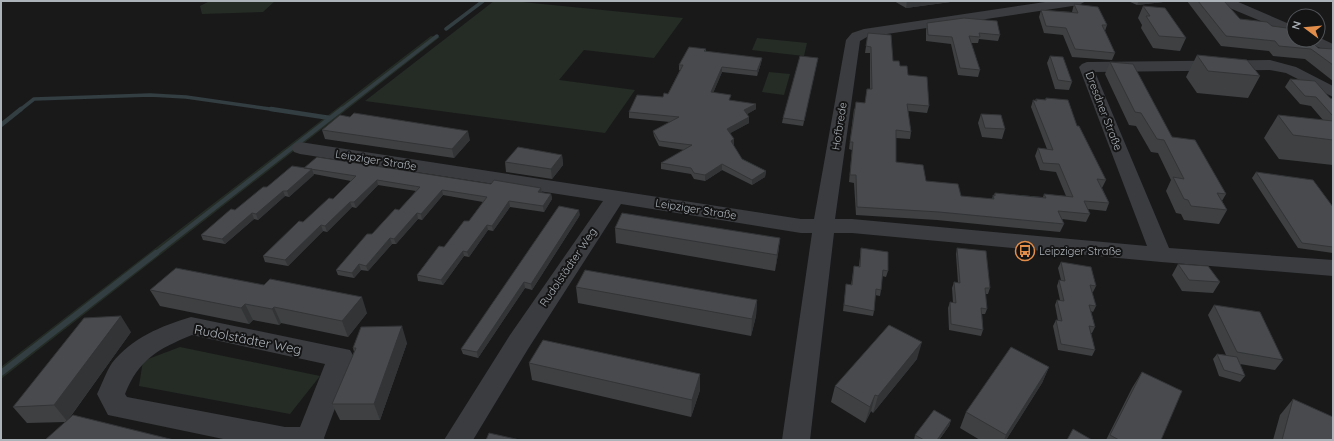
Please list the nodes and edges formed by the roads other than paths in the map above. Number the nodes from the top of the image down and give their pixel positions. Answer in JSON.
{"nodes":[{"id":1,"x":1079,"y":1,"type":"edge"},
{"id":2,"x":1225,"y":1,"type":"edge"},
{"id":3,"x":1286,"y":28,"type":"edge"},
{"id":4,"x":1333,"y":92,"type":"edge"},
{"id":5,"x":300,"y":148,"type":"dead end"},
{"id":6,"x":616,"y":197,"type":"junction"},
{"id":7,"x":824,"y":225,"type":"junction"},
{"id":8,"x":1161,"y":255,"type":"junction"},
{"id":9,"x":1333,"y":268,"type":"edge"},
{"id":10,"x":310,"y":440,"type":"edge"},
{"id":11,"x":458,"y":440,"type":"edge"},
{"id":12,"x":796,"y":440,"type":"edge"}],
"edges":[{"from":1,"to":7,"type":"street","name":"Hofbrede"},
{"from":2,"to":3,"type":"street"},
{"from":4,"to":8,"type":"street","name":"Dresdner Straße"},
{"from":5,"to":6,"type":"street","name":"Leipziger Straße"},
{"from":6,"to":7,"type":"street","name":"Leipziger Straße"},
{"from":6,"to":11,"type":"street","name":"Rudolstädter Weg"},
{"from":7,"to":8,"type":"street","name":"Leipziger Straße"},
{"from":7,"to":12,"type":"street","name":"Hofbrede"},
{"from":8,"to":9,"type":"street","name":"Leipziger Straße"},
{"from":10,"to":10,"type":"street","name":"Rudolstädter Weg"}]}
